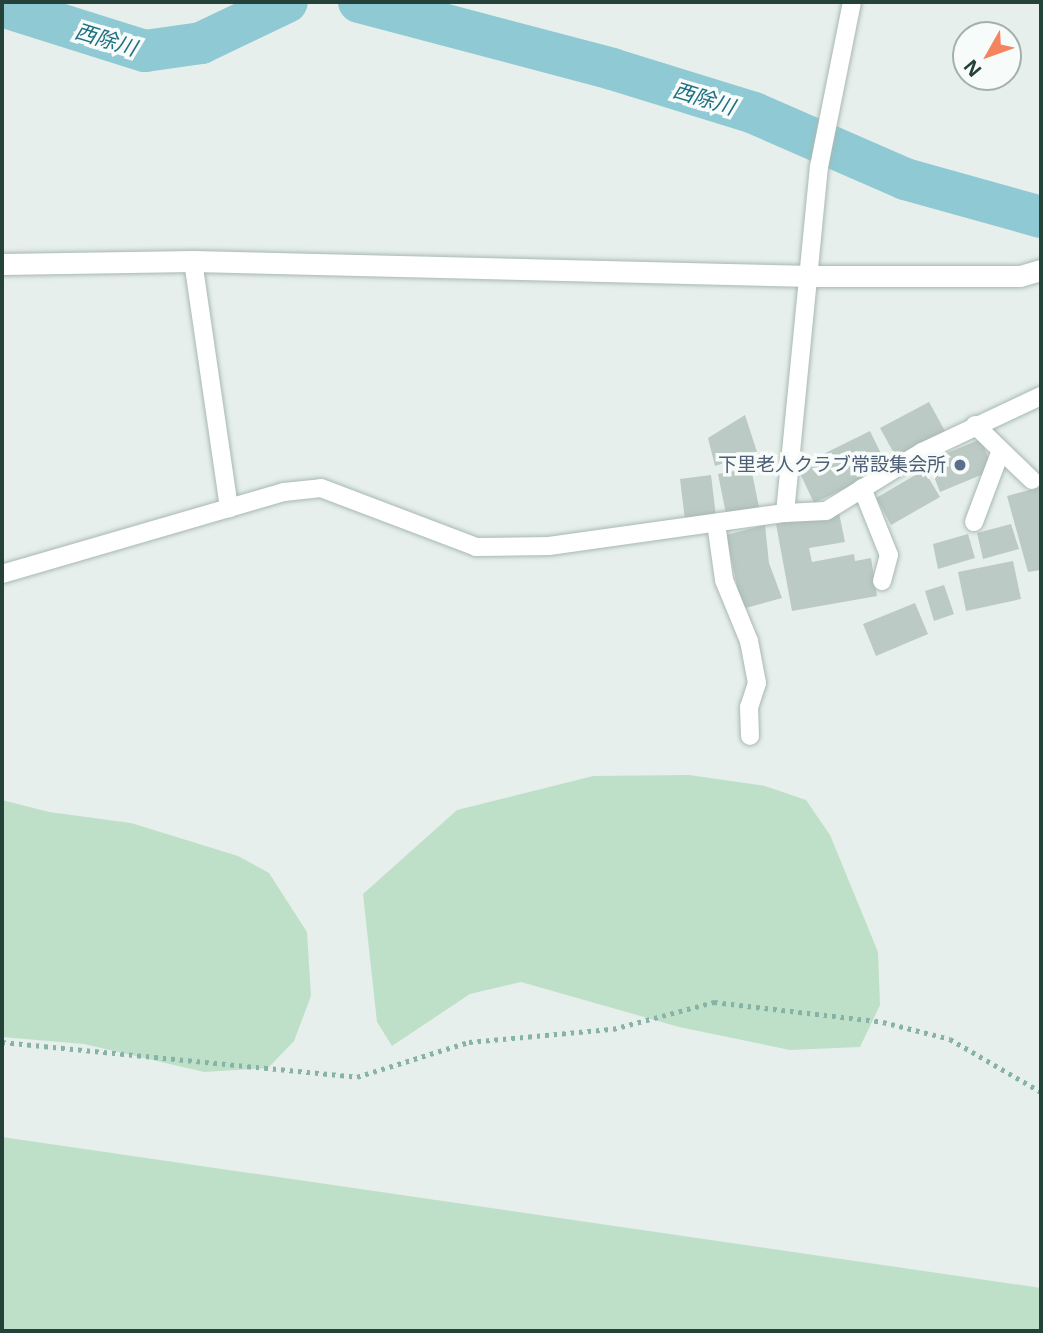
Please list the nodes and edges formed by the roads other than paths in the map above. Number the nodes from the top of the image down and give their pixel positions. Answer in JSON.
{"nodes":[{"id":1,"x":852,"y":2,"type":"edge"},
{"id":2,"x":193,"y":261,"type":"junction"},
{"id":3,"x":2,"y":264,"type":"edge"},
{"id":4,"x":1041,"y":270,"type":"edge"},
{"id":5,"x":811,"y":276,"type":"junction"},
{"id":6,"x":1041,"y":396,"type":"edge"},
{"id":7,"x":975,"y":425,"type":"junction"},
{"id":8,"x":1000,"y":453,"type":"junction"},
{"id":9,"x":1032,"y":480,"type":"dead end"},
{"id":10,"x":862,"y":488,"type":"junction"},
{"id":11,"x":229,"y":508,"type":"junction"},
{"id":12,"x":785,"y":513,"type":"junction"},
{"id":13,"x":974,"y":522,"type":"dead end"},
{"id":14,"x":716,"y":523,"type":"junction"},
{"id":15,"x":2,"y":574,"type":"edge"},
{"id":16,"x":882,"y":581,"type":"dead end"},
{"id":17,"x":750,"y":736,"type":"dead end"}],
"edges":[{"from":1,"to":5,"type":"street"},
{"from":2,"to":3,"type":"street"},
{"from":2,"to":5,"type":"street"},
{"from":2,"to":11,"type":"street"},
{"from":4,"to":5,"type":"street"},
{"from":5,"to":12,"type":"street"},
{"from":6,"to":7,"type":"street"},
{"from":7,"to":8,"type":"street"},
{"from":7,"to":10,"type":"street"},
{"from":8,"to":9,"type":"street"},
{"from":8,"to":13,"type":"street"},
{"from":10,"to":12,"type":"street"},
{"from":10,"to":16,"type":"street"},
{"from":11,"to":14,"type":"street"},
{"from":11,"to":15,"type":"street"},
{"from":12,"to":14,"type":"street"},
{"from":14,"to":17,"type":"street"}]}
